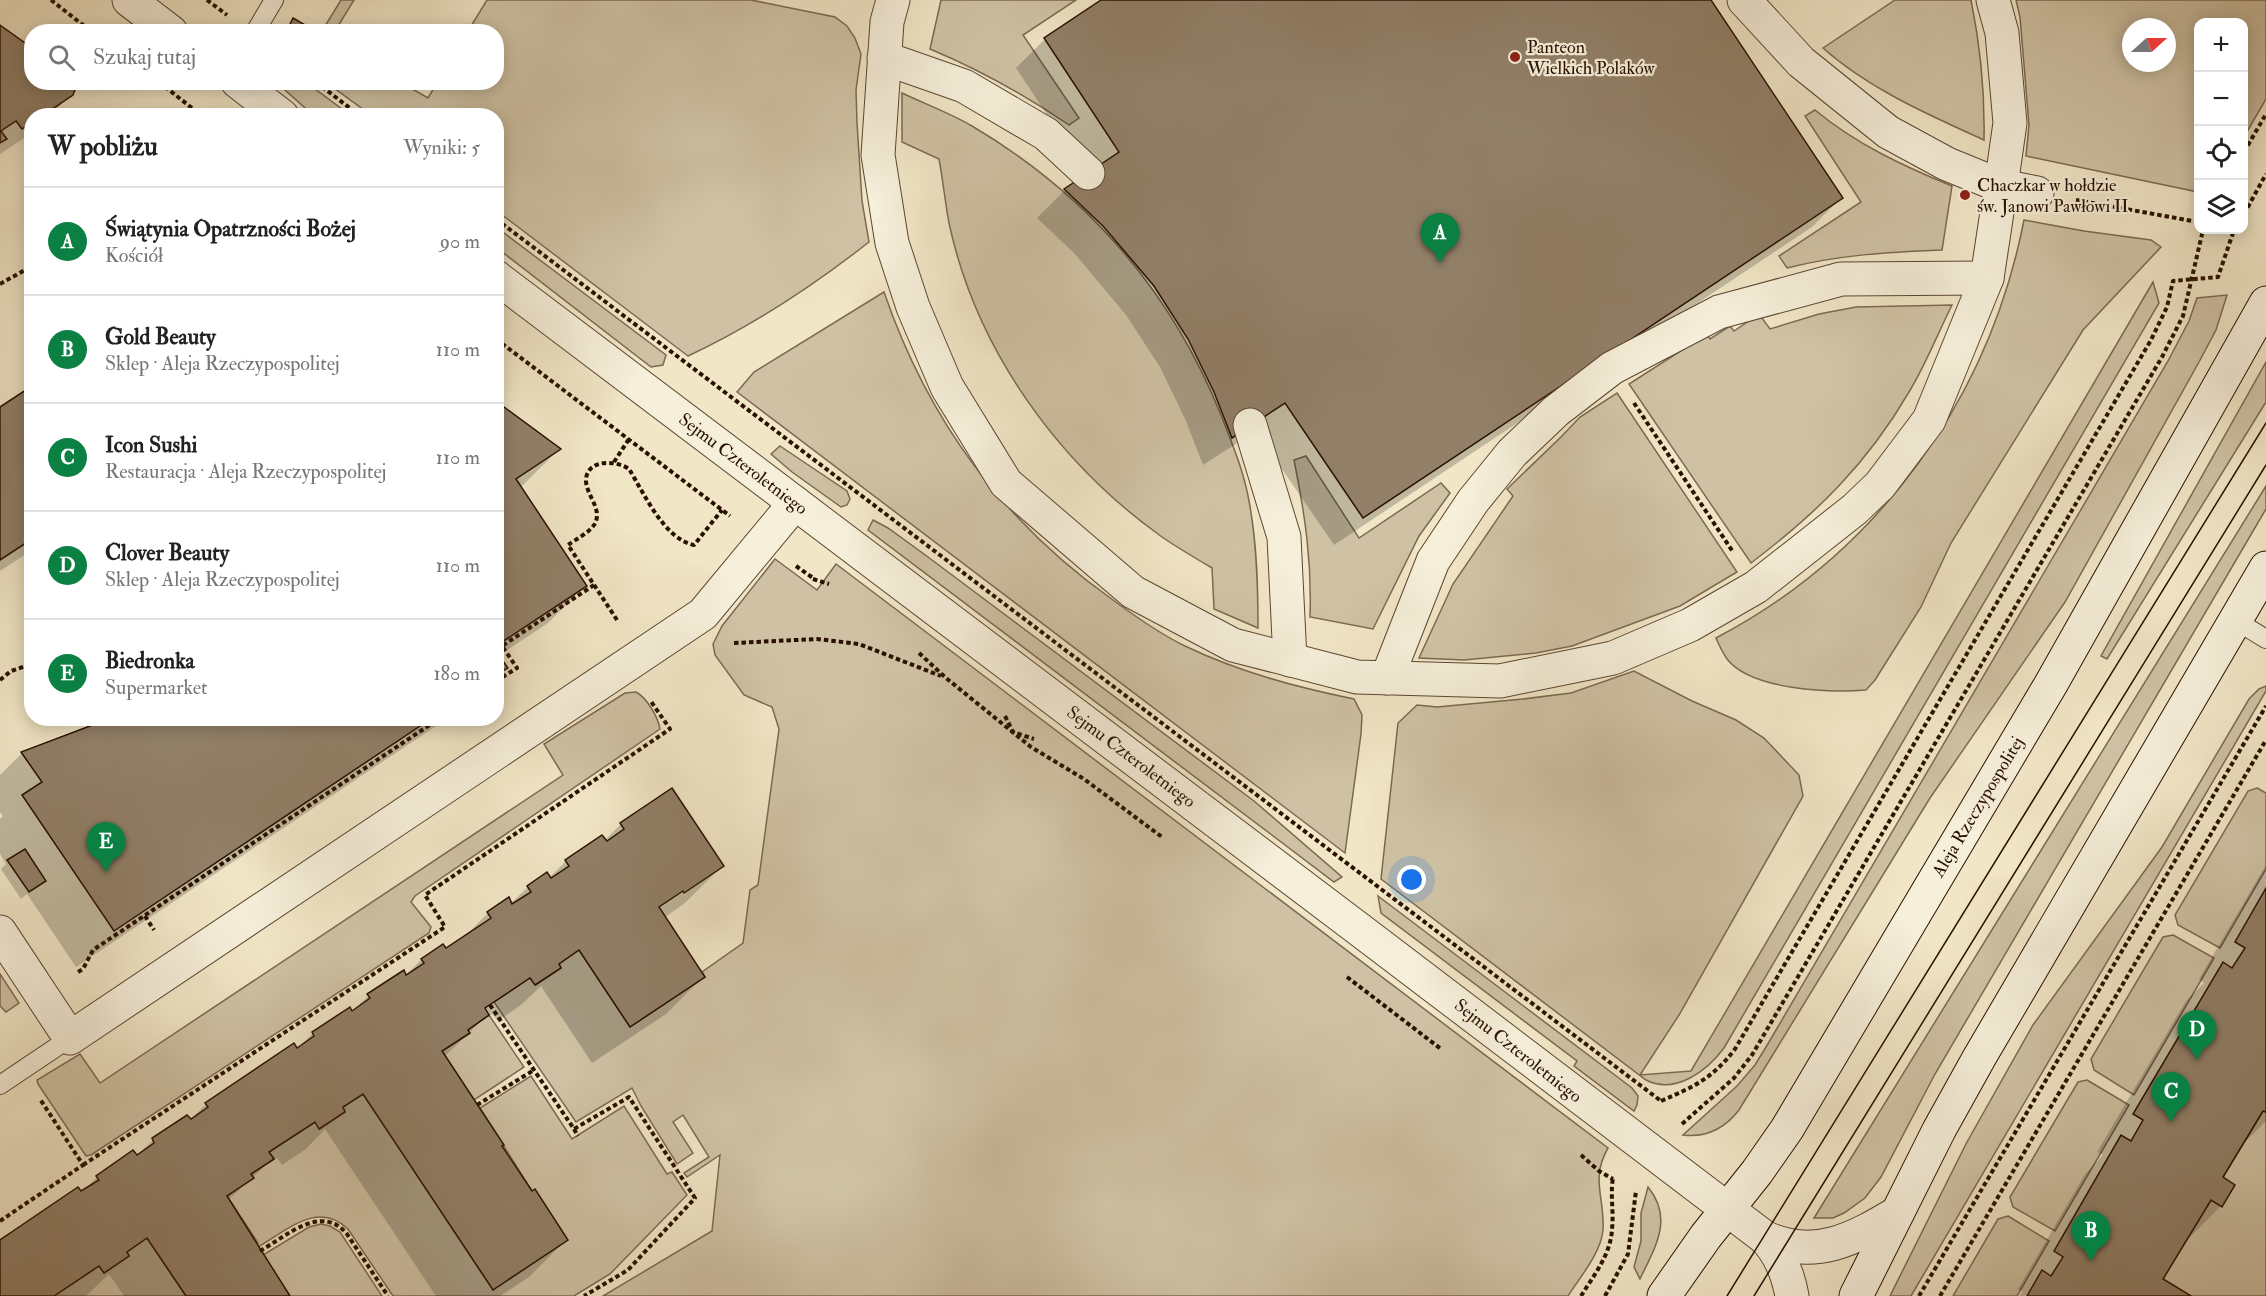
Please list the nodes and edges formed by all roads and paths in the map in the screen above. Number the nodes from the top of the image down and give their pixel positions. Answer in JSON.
{"nodes":[{"id":1,"x":51,"y":0,"type":"edge"},
{"id":2,"x":129,"y":0,"type":"edge"},
{"id":3,"x":274,"y":0,"type":"edge"},
{"id":4,"x":893,"y":0,"type":"edge"},
{"id":5,"x":1744,"y":0,"type":"edge"},
{"id":6,"x":1993,"y":0,"type":"edge"},
{"id":7,"x":82,"y":24,"type":"edge"},
{"id":8,"x":160,"y":24,"type":"edge"},
{"id":9,"x":260,"y":24,"type":"edge"},
{"id":10,"x":884,"y":58,"type":"junction"},
{"id":11,"x":169,"y":90,"type":"edge"},
{"id":12,"x":248,"y":90,"type":"edge"},
{"id":13,"x":326,"y":90,"type":"edge"},
{"id":14,"x":192,"y":108,"type":"edge"},
{"id":15,"x":272,"y":108,"type":"edge"},
{"id":16,"x":350,"y":108,"type":"edge"},
{"id":17,"x":2266,"y":114,"type":"edge"},
{"id":18,"x":2248,"y":145,"type":"edge"},
{"id":19,"x":1088,"y":172,"type":"dead end"},
{"id":20,"x":2266,"y":174,"type":"edge"},
{"id":21,"x":2001,"y":186,"type":"junction"},
{"id":22,"x":2037,"y":193,"type":"dead end"},
{"id":23,"x":2087,"y":202,"type":"dead end"},
{"id":24,"x":2248,"y":207,"type":"edge"},
{"id":25,"x":2194,"y":221,"type":"edge"},
{"id":26,"x":504,"y":225,"type":"edge"},
{"id":27,"x":2202,"y":234,"type":"edge"},
{"id":28,"x":2233,"y":234,"type":"edge"},
{"id":29,"x":24,"y":270,"type":"edge"},
{"id":30,"x":1987,"y":278,"type":"junction"},
{"id":31,"x":2192,"y":279,"type":"junction"},
{"id":32,"x":0,"y":284,"type":"edge"},
{"id":33,"x":504,"y":284,"type":"edge"},
{"id":34,"x":2266,"y":303,"type":"edge"},
{"id":35,"x":1611,"y":368,"type":"junction"},
{"id":36,"x":1250,"y":425,"type":"dead end"},
{"id":37,"x":629,"y":440,"type":"dead end"},
{"id":38,"x":614,"y":462,"type":"junction"},
{"id":39,"x":795,"y":503,"type":"junction"},
{"id":40,"x":722,"y":510,"type":"dead end"},
{"id":41,"x":2266,"y":568,"type":"edge"},
{"id":42,"x":813,"y":579,"type":"dead end"},
{"id":43,"x":594,"y":585,"type":"junction"},
{"id":44,"x":833,"y":585,"type":"dead end"},
{"id":45,"x":1756,"y":586,"type":"junction"},
{"id":46,"x":615,"y":617,"type":"dead end"},
{"id":47,"x":2235,"y":620,"type":"junction"},
{"id":48,"x":2266,"y":639,"type":"edge"},
{"id":49,"x":732,"y":643,"type":"dead end"},
{"id":50,"x":504,"y":645,"type":"edge"},
{"id":51,"x":912,"y":647,"type":"dead end"},
{"id":52,"x":504,"y":649,"type":"edge"},
{"id":53,"x":1290,"y":660,"type":"junction"},
{"id":54,"x":626,"y":665,"type":"junction"},
{"id":55,"x":24,"y":667,"type":"edge"},
{"id":56,"x":504,"y":676,"type":"edge"},
{"id":57,"x":946,"y":678,"type":"junction"},
{"id":58,"x":1387,"y":678,"type":"junction"},
{"id":59,"x":0,"y":680,"type":"edge"},
{"id":60,"x":2266,"y":706,"type":"edge"},
{"id":61,"x":428,"y":726,"type":"edge"},
{"id":62,"x":2266,"y":740,"type":"edge"},
{"id":63,"x":1168,"y":842,"type":"dead end"},
{"id":64,"x":0,"y":932,"type":"edge"},
{"id":65,"x":1343,"y":974,"type":"dead end"},
{"id":66,"x":42,"y":996,"type":"junction"},
{"id":67,"x":490,"y":1005,"type":"dead end"},
{"id":68,"x":70,"y":1038,"type":"junction"},
{"id":69,"x":1451,"y":1056,"type":"dead end"},
{"id":70,"x":534,"y":1070,"type":"junction"},
{"id":71,"x":21,"y":1071,"type":"junction"},
{"id":72,"x":0,"y":1085,"type":"edge"},
{"id":73,"x":1661,"y":1101,"type":"junction"},
{"id":74,"x":477,"y":1105,"type":"dead end"},
{"id":75,"x":1656,"y":1107,"type":"dead end"},
{"id":76,"x":1678,"y":1128,"type":"dead end"},
{"id":77,"x":574,"y":1129,"type":"junction"},
{"id":78,"x":578,"y":1136,"type":"dead end"},
{"id":79,"x":1574,"y":1149,"type":"dead end"},
{"id":80,"x":83,"y":1165,"type":"junction"},
{"id":81,"x":1615,"y":1173,"type":"dead end"},
{"id":82,"x":1612,"y":1179,"type":"junction"},
{"id":83,"x":1638,"y":1185,"type":"dead end"},
{"id":84,"x":1728,"y":1210,"type":"junction"},
{"id":85,"x":1897,"y":1213,"type":"junction"},
{"id":86,"x":0,"y":1221,"type":"edge"},
{"id":87,"x":1764,"y":1237,"type":"junction"},
{"id":88,"x":260,"y":1251,"type":"dead end"},
{"id":89,"x":388,"y":1296,"type":"edge"},
{"id":90,"x":584,"y":1296,"type":"edge"},
{"id":91,"x":1581,"y":1296,"type":"edge"},
{"id":92,"x":1605,"y":1296,"type":"edge"},
{"id":93,"x":1664,"y":1296,"type":"edge"},
{"id":94,"x":1792,"y":1296,"type":"edge"},
{"id":95,"x":1856,"y":1296,"type":"edge"},
{"id":96,"x":1919,"y":1296,"type":"edge"},
{"id":97,"x":1940,"y":1296,"type":"edge"}],
"edges":[{"from":1,"to":7,"type":"path"},
{"from":2,"to":8,"type":"street"},
{"from":3,"to":9,"type":"lane"},
{"from":4,"to":10,"type":"street"},
{"from":5,"to":21,"type":"street"},
{"from":6,"to":21,"type":"street"},
{"from":10,"to":19,"type":"street"},
{"from":10,"to":53,"type":"street"},
{"from":11,"to":14,"type":"path"},
{"from":12,"to":15,"type":"street"},
{"from":13,"to":16,"type":"path"},
{"from":17,"to":18,"type":"path"},
{"from":20,"to":24,"type":"path"},
{"from":21,"to":22,"type":"street"},
{"from":21,"to":30,"type":"street"},
{"from":23,"to":25,"type":"path"},
{"from":26,"to":73,"type":"path"},
{"from":27,"to":31,"type":"path"},
{"from":28,"to":31,"type":"path"},
{"from":29,"to":32,"type":"path"},
{"from":30,"to":35,"type":"street"},
{"from":30,"to":45,"type":"street"},
{"from":31,"to":73,"type":"path"},
{"from":31,"to":76,"type":"path"},
{"from":33,"to":39,"type":"street","name":"Sejmu Czteroletniego"},
{"from":34,"to":84,"type":"street","name":"Aleja Rzeczypospolitej"},
{"from":35,"to":45,"type":"path"},
{"from":35,"to":58,"type":"street"},
{"from":36,"to":53,"type":"street"},
{"from":37,"to":38,"type":"path"},
{"from":38,"to":40,"type":"path"},
{"from":38,"to":43,"type":"path"},
{"from":39,"to":54,"type":"street"},
{"from":39,"to":84,"type":"street","name":"Sejmu Czteroletniego"},
{"from":41,"to":47,"type":"street"},
{"from":42,"to":44,"type":"path"},
{"from":43,"to":46,"type":"path"},
{"from":43,"to":50,"type":"path"},
{"from":45,"to":58,"type":"street"},
{"from":47,"to":48,"type":"lane"},
{"from":47,"to":85,"type":"street"},
{"from":49,"to":57,"type":"path"},
{"from":51,"to":57,"type":"path"},
{"from":52,"to":56,"type":"path"},
{"from":53,"to":58,"type":"street"},
{"from":54,"to":68,"type":"street"},
{"from":54,"to":80,"type":"path"},
{"from":55,"to":59,"type":"path"},
{"from":57,"to":63,"type":"path"},
{"from":60,"to":96,"type":"path"},
{"from":61,"to":66,"type":"path"},
{"from":62,"to":97,"type":"path"},
{"from":64,"to":66,"type":"street"},
{"from":65,"to":69,"type":"path"},
{"from":66,"to":68,"type":"street"},
{"from":67,"to":70,"type":"path"},
{"from":68,"to":71,"type":"lane"},
{"from":70,"to":74,"type":"path"},
{"from":70,"to":77,"type":"path"},
{"from":71,"to":72,"type":"lane"},
{"from":71,"to":80,"type":"path"},
{"from":73,"to":75,"type":"path"},
{"from":77,"to":78,"type":"path"},
{"from":77,"to":90,"type":"path"},
{"from":79,"to":82,"type":"path"},
{"from":80,"to":86,"type":"path"},
{"from":81,"to":82,"type":"path"},
{"from":82,"to":91,"type":"path"},
{"from":83,"to":92,"type":"path"},
{"from":84,"to":87,"type":"street","name":"Sejmu Czteroletniego"},
{"from":84,"to":93,"type":"street","name":"Aleja Rzeczypospolitej"},
{"from":85,"to":87,"type":"street","name":"Sejmu Czteroletniego"},
{"from":85,"to":95,"type":"street"},
{"from":87,"to":94,"type":"street","name":"Sejmu Czteroletniego"},
{"from":88,"to":89,"type":"path"}]}
